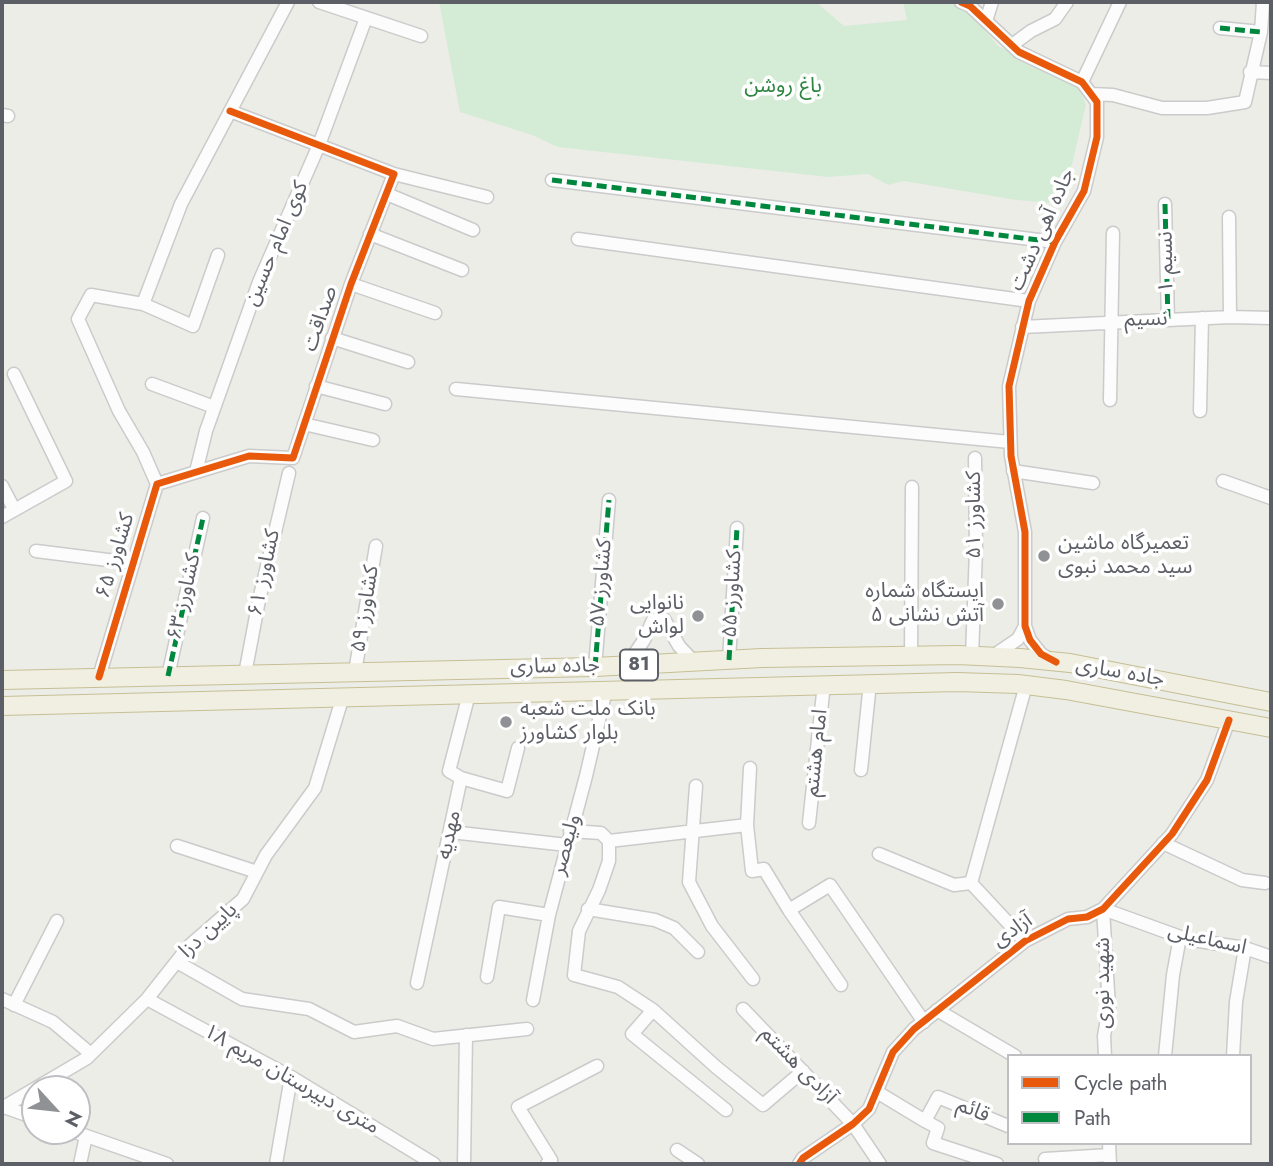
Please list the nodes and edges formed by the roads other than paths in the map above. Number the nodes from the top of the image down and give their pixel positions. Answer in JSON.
{"nodes":[{"id":1,"x":288,"y":2,"type":"edge"},
{"id":2,"x":319,"y":2,"type":"edge"},
{"id":3,"x":961,"y":2,"type":"edge"},
{"id":4,"x":992,"y":2,"type":"edge"},
{"id":5,"x":1067,"y":2,"type":"edge"},
{"id":6,"x":1120,"y":2,"type":"edge"},
{"id":7,"x":1265,"y":9,"type":"edge"},
{"id":8,"x":366,"y":18,"type":"junction"},
{"id":9,"x":986,"y":21,"type":"junction"},
{"id":10,"x":1220,"y":28,"type":"dead end"},
{"id":11,"x":1261,"y":32,"type":"junction"},
{"id":12,"x":421,"y":36,"type":"dead end"},
{"id":13,"x":1012,"y":46,"type":"junction"},
{"id":14,"x":1250,"y":72,"type":"junction"},
{"id":15,"x":1271,"y":73,"type":"edge"},
{"id":16,"x":1082,"y":82,"type":"junction"},
{"id":17,"x":1091,"y":94,"type":"junction"},
{"id":18,"x":230,"y":111,"type":"junction"},
{"id":19,"x":319,"y":145,"type":"junction"},
{"id":20,"x":394,"y":174,"type":"junction"},
{"id":21,"x":552,"y":180,"type":"dead end"},
{"id":22,"x":387,"y":194,"type":"junction"},
{"id":23,"x":487,"y":197,"type":"dead end"},
{"id":24,"x":1166,"y":204,"type":"dead end"},
{"id":25,"x":1229,"y":217,"type":"dead end"},
{"id":26,"x":473,"y":229,"type":"dead end"},
{"id":27,"x":1113,"y":233,"type":"dead end"},
{"id":28,"x":370,"y":234,"type":"junction"},
{"id":29,"x":578,"y":240,"type":"dead end"},
{"id":30,"x":1055,"y":242,"type":"junction"},
{"id":31,"x":218,"y":255,"type":"dead end"},
{"id":32,"x":462,"y":270,"type":"dead end"},
{"id":33,"x":351,"y":284,"type":"junction"},
{"id":34,"x":1029,"y":301,"type":"junction"},
{"id":35,"x":143,"y":304,"type":"junction"},
{"id":36,"x":435,"y":313,"type":"dead end"},
{"id":37,"x":1230,"y":317,"type":"junction"},
{"id":38,"x":1202,"y":318,"type":"junction"},
{"id":39,"x":1271,"y":318,"type":"edge"},
{"id":40,"x":1168,"y":320,"type":"junction"},
{"id":41,"x":1112,"y":321,"type":"junction"},
{"id":42,"x":1022,"y":327,"type":"junction"},
{"id":43,"x":332,"y":338,"type":"junction"},
{"id":44,"x":408,"y":362,"type":"dead end"},
{"id":45,"x":14,"y":374,"type":"dead end"},
{"id":46,"x":152,"y":383,"type":"dead end"},
{"id":47,"x":316,"y":386,"type":"junction"},
{"id":48,"x":456,"y":389,"type":"dead end"},
{"id":49,"x":1110,"y":400,"type":"dead end"},
{"id":50,"x":385,"y":404,"type":"dead end"},
{"id":51,"x":214,"y":407,"type":"junction"},
{"id":52,"x":1200,"y":411,"type":"dead end"},
{"id":53,"x":304,"y":424,"type":"junction"},
{"id":54,"x":373,"y":440,"type":"dead end"},
{"id":55,"x":1010,"y":442,"type":"junction"},
{"id":56,"x":975,"y":458,"type":"dead end"},
{"id":57,"x":1013,"y":471,"type":"junction"},
{"id":58,"x":196,"y":472,"type":"junction"},
{"id":59,"x":289,"y":473,"type":"dead end"},
{"id":60,"x":1223,"y":481,"type":"dead end"},
{"id":61,"x":1093,"y":483,"type":"dead end"},
{"id":62,"x":157,"y":484,"type":"junction"},
{"id":63,"x":2,"y":486,"type":"edge"},
{"id":64,"x":912,"y":487,"type":"dead end"},
{"id":65,"x":1271,"y":498,"type":"edge"},
{"id":66,"x":609,"y":500,"type":"dead end"},
{"id":67,"x":14,"y":509,"type":"junction"},
{"id":68,"x":2,"y":517,"type":"edge"},
{"id":69,"x":203,"y":518,"type":"dead end"},
{"id":70,"x":737,"y":528,"type":"dead end"},
{"id":71,"x":376,"y":546,"type":"dead end"},
{"id":72,"x":36,"y":551,"type":"dead end"},
{"id":73,"x":132,"y":563,"type":"junction"},
{"id":74,"x":1025,"y":626,"type":"junction"},
{"id":75,"x":911,"y":656,"type":"junction"},
{"id":76,"x":972,"y":656,"type":"junction"},
{"id":77,"x":992,"y":656,"type":"junction"},
{"id":78,"x":729,"y":660,"type":"junction"},
{"id":79,"x":694,"y":662,"type":"junction"},
{"id":80,"x":1056,"y":662,"type":"junction"},
{"id":81,"x":627,"y":665,"type":"junction"},
{"id":82,"x":595,"y":667,"type":"junction"},
{"id":83,"x":355,"y":672,"type":"junction"},
{"id":84,"x":245,"y":674,"type":"junction"},
{"id":85,"x":168,"y":676,"type":"junction"},
{"id":86,"x":99,"y":677,"type":"junction"},
{"id":87,"x":2,"y":680,"type":"edge"},
{"id":88,"x":870,"y":683,"type":"junction"},
{"id":89,"x":824,"y":684,"type":"junction"},
{"id":90,"x":1026,"y":685,"type":"junction"},
{"id":91,"x":606,"y":690,"type":"junction"},
{"id":92,"x":469,"y":694,"type":"junction"},
{"id":93,"x":343,"y":696,"type":"junction"},
{"id":94,"x":1271,"y":702,"type":"edge"},
{"id":95,"x":2,"y":706,"type":"edge"},
{"id":96,"x":1229,"y":720,"type":"junction"},
{"id":97,"x":1271,"y":727,"type":"edge"},
{"id":98,"x":519,"y":748,"type":"dead end"},
{"id":99,"x":750,"y":768,"type":"dead end"},
{"id":100,"x":862,"y":770,"type":"dead end"},
{"id":101,"x":461,"y":778,"type":"junction"},
{"id":102,"x":696,"y":786,"type":"dead end"},
{"id":103,"x":809,"y":823,"type":"dead end"},
{"id":104,"x":747,"y":825,"type":"junction"},
{"id":105,"x":570,"y":831,"type":"junction"},
{"id":106,"x":694,"y":831,"type":"junction"},
{"id":107,"x":451,"y":832,"type":"junction"},
{"id":108,"x":609,"y":842,"type":"junction"},
{"id":109,"x":1163,"y":844,"type":"junction"},
{"id":110,"x":567,"y":845,"type":"junction"},
{"id":111,"x":177,"y":846,"type":"dead end"},
{"id":112,"x":879,"y":854,"type":"dead end"},
{"id":113,"x":257,"y":872,"type":"junction"},
{"id":114,"x":971,"y":883,"type":"junction"},
{"id":115,"x":1265,"y":883,"type":"dead end"},
{"id":116,"x":588,"y":909,"type":"junction"},
{"id":117,"x":1103,"y":909,"type":"junction"},
{"id":118,"x":789,"y":910,"type":"junction"},
{"id":119,"x":549,"y":915,"type":"junction"},
{"id":120,"x":57,"y":921,"type":"dead end"},
{"id":121,"x":1181,"y":937,"type":"junction"},
{"id":122,"x":1025,"y":941,"type":"junction"},
{"id":123,"x":1245,"y":948,"type":"junction"},
{"id":124,"x":698,"y":952,"type":"dead end"},
{"id":125,"x":1271,"y":957,"type":"edge"},
{"id":126,"x":177,"y":962,"type":"junction"},
{"id":127,"x":487,"y":977,"type":"dead end"},
{"id":128,"x":753,"y":979,"type":"dead end"},
{"id":129,"x":417,"y":983,"type":"dead end"},
{"id":130,"x":841,"y":985,"type":"dead end"},
{"id":131,"x":2,"y":999,"type":"edge"},
{"id":132,"x":147,"y":999,"type":"junction"},
{"id":133,"x":533,"y":1000,"type":"dead end"},
{"id":134,"x":15,"y":1005,"type":"junction"},
{"id":135,"x":743,"y":1009,"type":"dead end"},
{"id":136,"x":653,"y":1010,"type":"junction"},
{"id":137,"x":937,"y":1010,"type":"junction"},
{"id":138,"x":924,"y":1021,"type":"junction"},
{"id":139,"x":527,"y":1029,"type":"dead end"},
{"id":140,"x":466,"y":1035,"type":"junction"},
{"id":141,"x":91,"y":1054,"type":"junction"},
{"id":142,"x":1012,"y":1054,"type":"edge"},
{"id":143,"x":1105,"y":1054,"type":"edge"},
{"id":144,"x":1165,"y":1054,"type":"edge"},
{"id":145,"x":1233,"y":1054,"type":"edge"},
{"id":146,"x":597,"y":1066,"type":"dead end"},
{"id":147,"x":803,"y":1071,"type":"junction"},
{"id":148,"x":291,"y":1077,"type":"junction"},
{"id":149,"x":877,"y":1092,"type":"junction"},
{"id":150,"x":4,"y":1104,"type":"edge"},
{"id":151,"x":726,"y":1110,"type":"dead end"},
{"id":152,"x":21,"y":1112,"type":"edge"},
{"id":153,"x":925,"y":1121,"type":"junction"},
{"id":154,"x":853,"y":1124,"type":"junction"},
{"id":155,"x":1007,"y":1126,"type":"edge"},
{"id":156,"x":91,"y":1138,"type":"edge"},
{"id":157,"x":84,"y":1145,"type":"edge"},
{"id":158,"x":677,"y":1150,"type":"dead end"},
{"id":159,"x":1110,"y":1154,"type":"edge"},
{"id":160,"x":1045,"y":1159,"type":"dead end"},
{"id":161,"x":149,"y":1161,"type":"edge"},
{"id":162,"x":428,"y":1162,"type":"edge"},
{"id":163,"x":80,"y":1164,"type":"edge"},
{"id":164,"x":167,"y":1164,"type":"edge"},
{"id":165,"x":276,"y":1164,"type":"edge"},
{"id":166,"x":464,"y":1164,"type":"edge"},
{"id":167,"x":547,"y":1164,"type":"edge"},
{"id":168,"x":698,"y":1164,"type":"edge"},
{"id":169,"x":799,"y":1164,"type":"edge"},
{"id":170,"x":880,"y":1164,"type":"edge"},
{"id":171,"x":997,"y":1164,"type":"edge"}],
"edges":[{"from":1,"to":18,"type":"street"},
{"from":2,"to":8,"type":"street"},
{"from":3,"to":9,"type":"street","name":"جاده آهی دشت"},
{"from":4,"to":9,"type":"street"},
{"from":5,"to":13,"type":"street"},
{"from":6,"to":16,"type":"street"},
{"from":7,"to":11,"type":"street"},
{"from":8,"to":12,"type":"street"},
{"from":8,"to":19,"type":"street","name":"کوی امام حسین"},
{"from":9,"to":13,"type":"street","name":"جاده آهی دشت"},
{"from":10,"to":11,"type":"street"},
{"from":11,"to":14,"type":"street"},
{"from":13,"to":16,"type":"street","name":"جاده آهی دشت"},
{"from":14,"to":15,"type":"street"},
{"from":14,"to":17,"type":"street"},
{"from":16,"to":17,"type":"street","name":"جاده آهی دشت"},
{"from":17,"to":30,"type":"street","name":"جاده آهی دشت"},
{"from":18,"to":19,"type":"street"},
{"from":18,"to":35,"type":"street"},
{"from":19,"to":20,"type":"street"},
{"from":19,"to":51,"type":"street","name":"کوی امام حسین"},
{"from":20,"to":22,"type":"street","name":"صداقت"},
{"from":20,"to":23,"type":"street"},
{"from":21,"to":30,"type":"street"},
{"from":22,"to":26,"type":"street"},
{"from":22,"to":28,"type":"street","name":"صداقت"},
{"from":24,"to":40,"type":"street","name":"نسیم ۱"},
{"from":25,"to":37,"type":"street"},
{"from":27,"to":41,"type":"street"},
{"from":28,"to":32,"type":"street"},
{"from":28,"to":33,"type":"street","name":"صداقت"},
{"from":29,"to":34,"type":"street"},
{"from":30,"to":34,"type":"street","name":"جاده آهی دشت"},
{"from":31,"to":35,"type":"street"},
{"from":33,"to":36,"type":"street"},
{"from":33,"to":43,"type":"street","name":"صداقت"},
{"from":34,"to":42,"type":"street","name":"جاده آهی دشت"},
{"from":35,"to":62,"type":"street"},
{"from":37,"to":38,"type":"street","name":"نسیم"},
{"from":37,"to":39,"type":"street","name":"نسیم"},
{"from":38,"to":40,"type":"street","name":"نسیم"},
{"from":38,"to":52,"type":"street"},
{"from":40,"to":41,"type":"street","name":"نسیم"},
{"from":41,"to":42,"type":"street","name":"نسیم"},
{"from":41,"to":49,"type":"street"},
{"from":42,"to":55,"type":"street","name":"جاده آهی دشت"},
{"from":43,"to":44,"type":"street"},
{"from":43,"to":47,"type":"street","name":"صداقت"},
{"from":45,"to":67,"type":"street"},
{"from":46,"to":51,"type":"street"},
{"from":47,"to":50,"type":"street"},
{"from":47,"to":53,"type":"street","name":"صداقت"},
{"from":48,"to":55,"type":"street"},
{"from":51,"to":58,"type":"street","name":"کوی امام حسین"},
{"from":53,"to":54,"type":"street"},
{"from":53,"to":58,"type":"street","name":"صداقت"},
{"from":55,"to":57,"type":"street","name":"جاده آهی دشت"},
{"from":56,"to":76,"type":"street","name":"کشاورز ۵۱"},
{"from":57,"to":61,"type":"street"},
{"from":57,"to":74,"type":"street","name":"جاده آهی دشت"},
{"from":58,"to":62,"type":"street"},
{"from":59,"to":84,"type":"street","name":"کشاورز ۶۱"},
{"from":60,"to":65,"type":"street"},
{"from":62,"to":73,"type":"street","name":"کشاورز ۶۵"},
{"from":63,"to":67,"type":"street"},
{"from":64,"to":75,"type":"street"},
{"from":66,"to":82,"type":"street","name":"کشاورز ۵۷"},
{"from":67,"to":68,"type":"street"},
{"from":69,"to":85,"type":"street","name":"کشاورز ۶۳"},
{"from":70,"to":78,"type":"street","name":"کشاورز ۵۵"},
{"from":71,"to":83,"type":"street","name":"کشاورز ۵۹"},
{"from":72,"to":73,"type":"street"},
{"from":73,"to":86,"type":"street","name":"کشاورز ۶۵"},
{"from":74,"to":77,"type":"street"},
{"from":74,"to":80,"type":"street"},
{"from":75,"to":76,"type":"highway","name":"جاده ساری","number":"81"},
{"from":75,"to":78,"type":"highway","name":"جاده ساری","number":"81"},
{"from":76,"to":77,"type":"highway","name":"جاده ساری","number":"81"},
{"from":77,"to":80,"type":"highway","name":"جاده ساری","number":"81"},
{"from":78,"to":79,"type":"highway","name":"جاده ساری","number":"81"},
{"from":79,"to":81,"type":"highway","name":"جاده ساری","number":"81"},
{"from":79,"to":81,"type":"street"},
{"from":80,"to":94,"type":"highway","name":"جاده ساری","number":"81"},
{"from":81,"to":82,"type":"highway","name":"جاده ساری","number":"81"},
{"from":82,"to":83,"type":"highway","name":"جاده ساری","number":"81"},
{"from":83,"to":84,"type":"highway","name":"جاده ساری","number":"81"},
{"from":84,"to":85,"type":"highway","name":"جاده ساری","number":"81"},
{"from":85,"to":86,"type":"highway","name":"جاده ساری","number":"81"},
{"from":86,"to":87,"type":"highway","name":"جاده ساری","number":"81"},
{"from":88,"to":89,"type":"highway","name":"جاده ساری","number":"81"},
{"from":88,"to":90,"type":"highway","name":"جاده ساری","number":"81"},
{"from":88,"to":100,"type":"street"},
{"from":89,"to":91,"type":"highway","name":"جاده ساری","number":"81"},
{"from":89,"to":103,"type":"street","name":"امام هشتم"},
{"from":90,"to":96,"type":"highway","name":"جاده ساری","number":"81"},
{"from":90,"to":114,"type":"street"},
{"from":91,"to":92,"type":"highway","name":"جاده ساری","number":"81"},
{"from":91,"to":105,"type":"street","name":"ولیعصر"},
{"from":92,"to":93,"type":"highway","name":"جاده ساری","number":"81"},
{"from":92,"to":101,"type":"street","name":"مهدیه"},
{"from":93,"to":95,"type":"highway","name":"جاده ساری","number":"81"},
{"from":93,"to":113,"type":"street","name":"پایین دزا"},
{"from":96,"to":97,"type":"highway","name":"جاده ساری","number":"81"},
{"from":96,"to":109,"type":"street"},
{"from":98,"to":101,"type":"street"},
{"from":99,"to":104,"type":"street"},
{"from":101,"to":107,"type":"street","name":"مهدیه"},
{"from":102,"to":106,"type":"street"},
{"from":104,"to":106,"type":"street"},
{"from":104,"to":118,"type":"street"},
{"from":105,"to":108,"type":"street"},
{"from":105,"to":110,"type":"street","name":"ولیعصر"},
{"from":106,"to":108,"type":"street"},
{"from":106,"to":128,"type":"street"},
{"from":107,"to":110,"type":"street"},
{"from":107,"to":129,"type":"street","name":"مهدیه"},
{"from":108,"to":116,"type":"street"},
{"from":109,"to":115,"type":"street"},
{"from":109,"to":117,"type":"street"},
{"from":110,"to":119,"type":"street","name":"ولیعصر"},
{"from":111,"to":113,"type":"street"},
{"from":112,"to":114,"type":"street"},
{"from":113,"to":126,"type":"street","name":"پایین دزا"},
{"from":114,"to":122,"type":"street"},
{"from":116,"to":124,"type":"street"},
{"from":116,"to":136,"type":"street"},
{"from":117,"to":121,"type":"street","name":"اسماعیلی"},
{"from":117,"to":122,"type":"street","name":"آزادی"},
{"from":117,"to":143,"type":"street","name":"شهید نوری"},
{"from":118,"to":130,"type":"street"},
{"from":118,"to":138,"type":"street"},
{"from":119,"to":127,"type":"street"},
{"from":119,"to":133,"type":"street","name":"ولیعصر"},
{"from":120,"to":134,"type":"street"},
{"from":121,"to":123,"type":"street","name":"اسماعیلی"},
{"from":121,"to":144,"type":"street"},
{"from":122,"to":137,"type":"street","name":"آزادی"},
{"from":123,"to":125,"type":"street","name":"اسماعیلی"},
{"from":123,"to":145,"type":"street"},
{"from":126,"to":132,"type":"street","name":"پایین دزا"},
{"from":126,"to":140,"type":"street"},
{"from":131,"to":134,"type":"street"},
{"from":132,"to":141,"type":"street","name":"پایین دزا"},
{"from":132,"to":148,"type":"street","name":"۱۸ متری دبیرستان مریم"},
{"from":134,"to":141,"type":"street"},
{"from":135,"to":147,"type":"street","name":"آزادی هشتم"},
{"from":136,"to":147,"type":"street"},
{"from":136,"to":151,"type":"street"},
{"from":137,"to":138,"type":"street","name":"آزادی"},
{"from":137,"to":142,"type":"street"},
{"from":138,"to":149,"type":"street","name":"آزادی"},
{"from":139,"to":140,"type":"street"},
{"from":140,"to":166,"type":"street"},
{"from":141,"to":150,"type":"street","name":"پایین دزا"},
{"from":146,"to":167,"type":"street"},
{"from":147,"to":154,"type":"street","name":"آزادی هشتم"},
{"from":148,"to":162,"type":"street","name":"۱۸ متری دبیرستان مریم"},
{"from":148,"to":165,"type":"street"},
{"from":149,"to":153,"type":"street","name":"قائم"},
{"from":149,"to":154,"type":"street","name":"آزادی"},
{"from":150,"to":152,"type":"street"},
{"from":153,"to":155,"type":"street","name":"قائم"},
{"from":153,"to":171,"type":"street"},
{"from":154,"to":169,"type":"street","name":"آزادی"},
{"from":154,"to":170,"type":"street","name":"آزادی هشتم"},
{"from":156,"to":161,"type":"street"},
{"from":157,"to":163,"type":"street"},
{"from":158,"to":168,"type":"street"},
{"from":159,"to":160,"type":"street"},
{"from":161,"to":164,"type":"street"}]}
